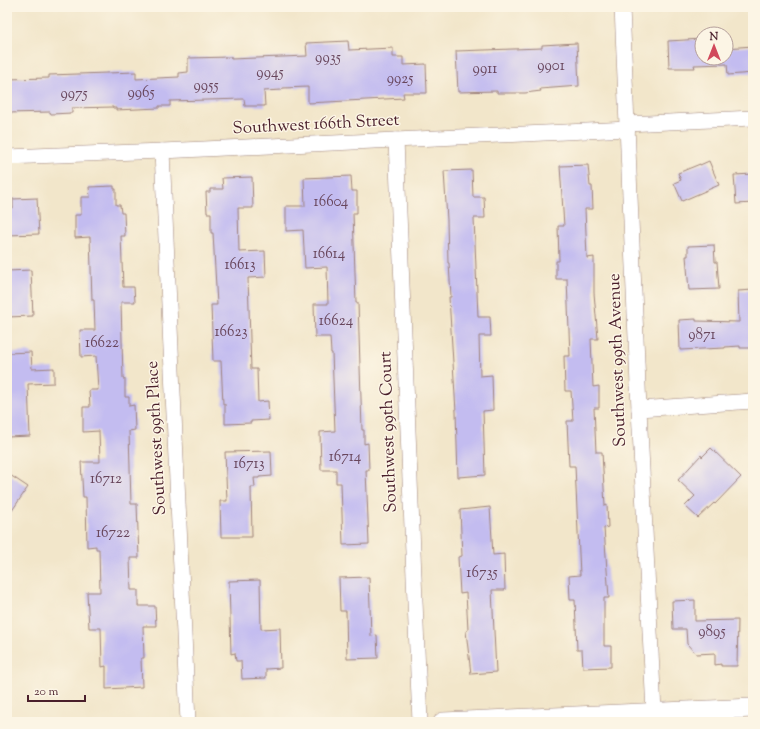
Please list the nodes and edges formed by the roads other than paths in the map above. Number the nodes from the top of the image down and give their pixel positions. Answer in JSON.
{"nodes":[{"id":1,"x":622,"y":7,"type":"edge"},
{"id":2,"x":753,"y":118,"type":"edge"},
{"id":3,"x":628,"y":126,"type":"junction"},
{"id":4,"x":396,"y":140,"type":"junction"},
{"id":5,"x":162,"y":151,"type":"junction"},
{"id":6,"x":7,"y":157,"type":"edge"},
{"id":7,"x":753,"y":401,"type":"edge"},
{"id":8,"x":639,"y":409,"type":"junction"},
{"id":9,"x":753,"y":708,"type":"edge"},
{"id":10,"x":655,"y":717,"type":"edge"},
{"id":11,"x":188,"y":722,"type":"edge"},
{"id":12,"x":420,"y":722,"type":"edge"},
{"id":13,"x":443,"y":722,"type":"edge"}],
"edges":[{"from":1,"to":3,"type":"street","name":"Southwest 99th Avenue"},
{"from":2,"to":3,"type":"street","name":"Southwest 166th Street"},
{"from":3,"to":4,"type":"street","name":"Southwest 166th Street"},
{"from":3,"to":8,"type":"street","name":"Southwest 99th Avenue"},
{"from":4,"to":5,"type":"street","name":"Southwest 166th Street"},
{"from":4,"to":12,"type":"street","name":"Southwest 99th Court"},
{"from":5,"to":6,"type":"street","name":"Southwest 166th Street"},
{"from":5,"to":11,"type":"street","name":"Southwest 99th Place"},
{"from":7,"to":8,"type":"street"},
{"from":8,"to":10,"type":"street","name":"Southwest 99th Avenue"},
{"from":9,"to":10,"type":"street"},
{"from":10,"to":13,"type":"street"}]}
